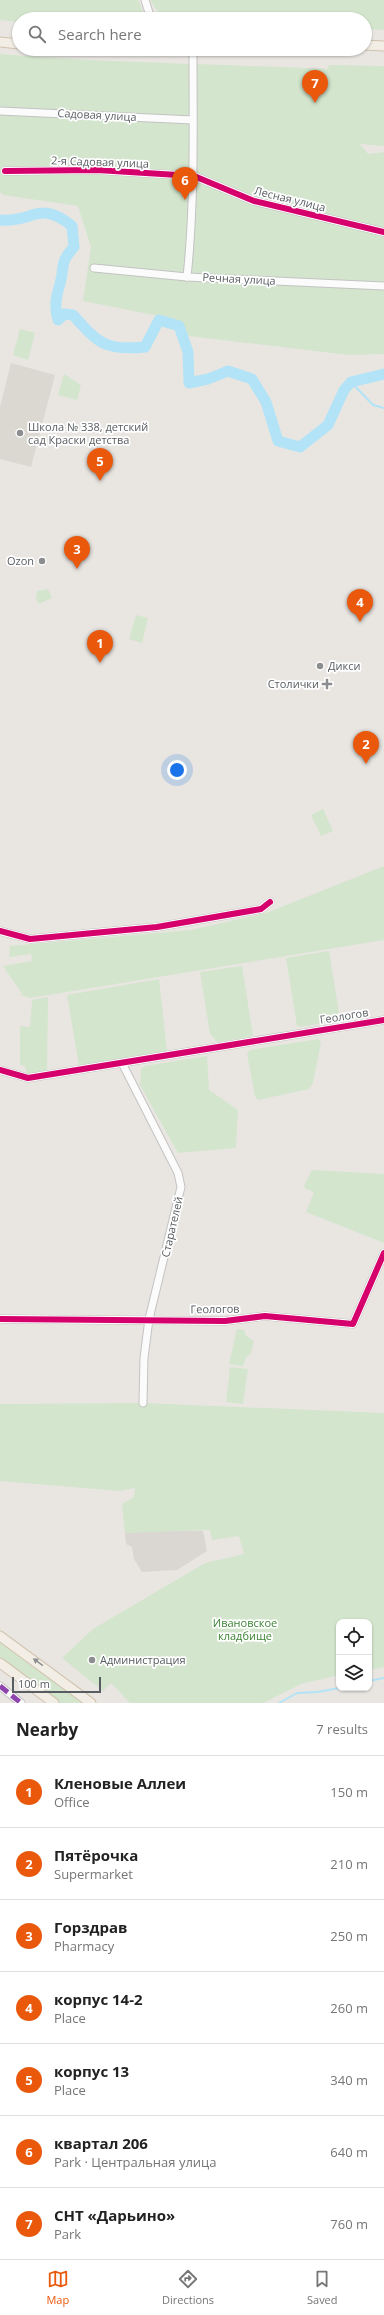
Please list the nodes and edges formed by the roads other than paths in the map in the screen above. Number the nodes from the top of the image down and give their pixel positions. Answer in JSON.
{"nodes":[{"id":1,"x":145,"y":0,"type":"edge"},
{"id":2,"x":149,"y":12,"type":"edge"},
{"id":3,"x":0,"y":42,"type":"edge"},
{"id":4,"x":12,"y":43,"type":"edge"},
{"id":5,"x":372,"y":45,"type":"edge"},
{"id":6,"x":384,"y":46,"type":"edge"},
{"id":7,"x":193,"y":56,"type":"edge"},
{"id":8,"x":0,"y":111,"type":"edge"},
{"id":9,"x":193,"y":120,"type":"junction"},
{"id":10,"x":5,"y":171,"type":"dead end"},
{"id":11,"x":194,"y":176,"type":"junction"},
{"id":12,"x":384,"y":232,"type":"edge"},
{"id":13,"x":94,"y":268,"type":"dead end"},
{"id":14,"x":187,"y":277,"type":"junction"},
{"id":15,"x":384,"y":286,"type":"edge"},
{"id":16,"x":270,"y":902,"type":"dead end"},
{"id":17,"x":0,"y":931,"type":"edge"},
{"id":18,"x":384,"y":1020,"type":"edge"},
{"id":19,"x":122,"y":1063,"type":"junction"},
{"id":20,"x":0,"y":1070,"type":"edge"},
{"id":21,"x":384,"y":1253,"type":"edge"},
{"id":22,"x":0,"y":1319,"type":"edge"},
{"id":23,"x":150,"y":1319,"type":"junction"},
{"id":24,"x":143,"y":1403,"type":"dead end"},
{"id":25,"x":0,"y":1636,"type":"edge"},
{"id":26,"x":0,"y":1663,"type":"edge"},
{"id":27,"x":0,"y":1686,"type":"edge"},
{"id":28,"x":21,"y":1703,"type":"edge"},
{"id":29,"x":54,"y":1703,"type":"edge"},
{"id":30,"x":91,"y":1703,"type":"edge"}],
"edges":[{"from":1,"to":2,"type":"street"},
{"from":3,"to":4,"type":"main road"},
{"from":5,"to":6,"type":"main road"},
{"from":7,"to":9,"type":"street"},
{"from":8,"to":9,"type":"street","name":"Садовая улица"},
{"from":9,"to":11,"type":"street"},
{"from":10,"to":11,"type":"street","name":"2-я Садовая улица"},
{"from":11,"to":12,"type":"street","name":"Лесная улица"},
{"from":11,"to":14,"type":"street"},
{"from":13,"to":14,"type":"street","name":"Речная улица"},
{"from":14,"to":15,"type":"street","name":"Речная улица"},
{"from":16,"to":17,"type":"street"},
{"from":18,"to":19,"type":"street","name":"Геологов"},
{"from":19,"to":20,"type":"street","name":"Геологов"},
{"from":19,"to":23,"type":"street","name":"Старателей"},
{"from":21,"to":23,"type":"street","name":"Геологов"},
{"from":22,"to":23,"type":"street","name":"Геологов"},
{"from":23,"to":24,"type":"street","name":"Старателей"},
{"from":30,"to":25,"type":"main road","one_way":true},
{"from":26,"to":29,"type":"main road"},
{"from":27,"to":28,"type":"street"}]}
